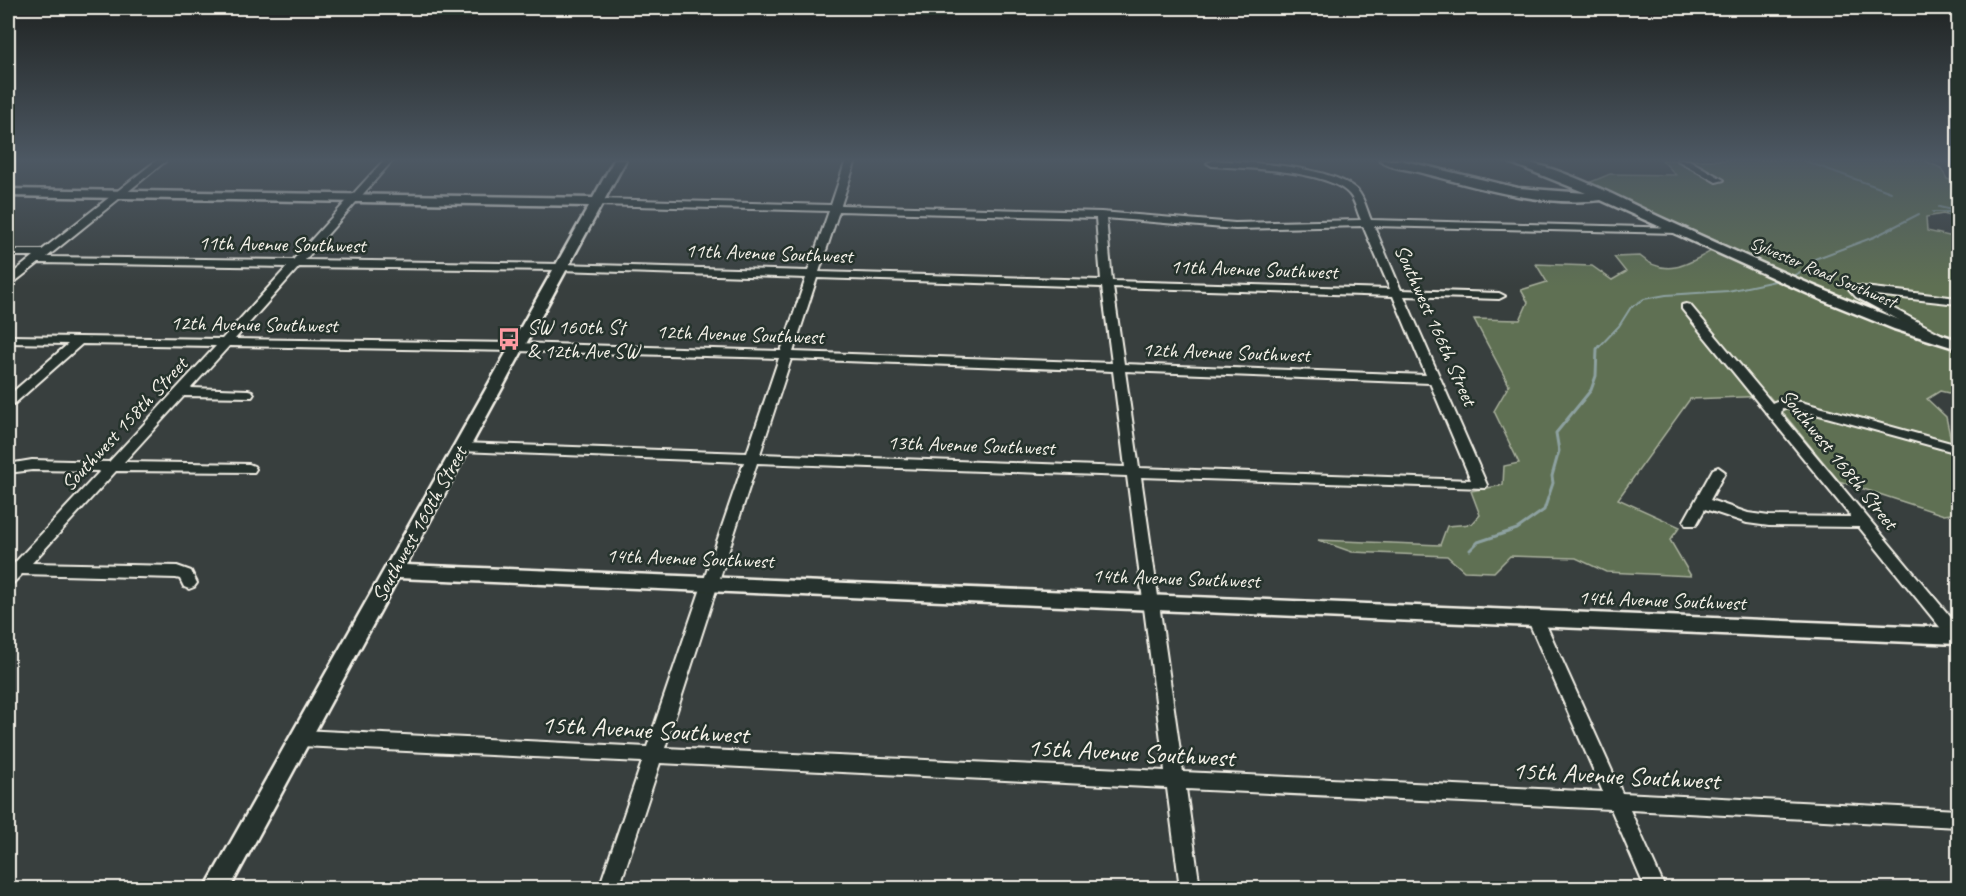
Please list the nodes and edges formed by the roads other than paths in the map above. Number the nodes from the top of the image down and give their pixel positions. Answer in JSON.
{"nodes":[{"id":1,"x":111,"y":202,"type":"edge"},
{"id":2,"x":353,"y":202,"type":"edge"},
{"id":3,"x":586,"y":202,"type":"edge"},
{"id":4,"x":597,"y":202,"type":"junction"},
{"id":5,"x":838,"y":202,"type":"edge"},
{"id":6,"x":1358,"y":202,"type":"edge"},
{"id":7,"x":1615,"y":202,"type":"edge"},
{"id":8,"x":836,"y":208,"type":"junction"},
{"id":9,"x":1101,"y":215,"type":"junction"},
{"id":10,"x":1366,"y":223,"type":"junction"},
{"id":11,"x":1678,"y":230,"type":"junction"},
{"id":12,"x":8,"y":253,"type":"edge"},
{"id":13,"x":41,"y":257,"type":"junction"},
{"id":14,"x":297,"y":264,"type":"junction"},
{"id":15,"x":560,"y":267,"type":"junction"},
{"id":16,"x":813,"y":274,"type":"junction"},
{"id":17,"x":8,"y":282,"type":"edge"},
{"id":18,"x":1107,"y":283,"type":"junction"},
{"id":19,"x":1398,"y":293,"type":"junction"},
{"id":20,"x":1499,"y":296,"type":"dead end"},
{"id":21,"x":1959,"y":301,"type":"edge"},
{"id":22,"x":1686,"y":307,"type":"dead end"},
{"id":23,"x":8,"y":339,"type":"edge"},
{"id":24,"x":79,"y":340,"type":"junction"},
{"id":25,"x":225,"y":343,"type":"junction"},
{"id":26,"x":1955,"y":344,"type":"edge"},
{"id":27,"x":516,"y":347,"type":"junction"},
{"id":28,"x":785,"y":355,"type":"junction"},
{"id":29,"x":1120,"y":368,"type":"junction"},
{"id":30,"x":1436,"y":379,"type":"junction"},
{"id":31,"x":181,"y":392,"type":"junction"},
{"id":32,"x":248,"y":394,"type":"dead end"},
{"id":33,"x":8,"y":402,"type":"edge"},
{"id":34,"x":1775,"y":414,"type":"junction"},
{"id":35,"x":461,"y":447,"type":"junction"},
{"id":36,"x":1959,"y":449,"type":"edge"},
{"id":37,"x":751,"y":458,"type":"junction"},
{"id":38,"x":112,"y":466,"type":"junction"},
{"id":39,"x":8,"y":468,"type":"edge"},
{"id":40,"x":249,"y":469,"type":"dead end"},
{"id":41,"x":1133,"y":471,"type":"junction"},
{"id":42,"x":1718,"y":472,"type":"dead end"},
{"id":43,"x":1480,"y":485,"type":"joint"},
{"id":44,"x":1701,"y":502,"type":"junction"},
{"id":45,"x":1691,"y":521,"type":"dead end"},
{"id":46,"x":1863,"y":522,"type":"junction"},
{"id":47,"x":392,"y":571,"type":"junction"},
{"id":48,"x":13,"y":573,"type":"edge"},
{"id":49,"x":189,"y":583,"type":"dead end"},
{"id":50,"x":711,"y":583,"type":"junction"},
{"id":51,"x":1150,"y":601,"type":"junction"},
{"id":52,"x":1535,"y":618,"type":"junction"},
{"id":53,"x":1958,"y":636,"type":"edge"},
{"id":54,"x":301,"y":738,"type":"junction"},
{"id":55,"x":655,"y":755,"type":"junction"},
{"id":56,"x":1176,"y":780,"type":"junction"},
{"id":57,"x":1614,"y":801,"type":"junction"},
{"id":58,"x":1959,"y":819,"type":"edge"},
{"id":59,"x":217,"y":888,"type":"edge"},
{"id":60,"x":609,"y":888,"type":"edge"},
{"id":61,"x":1190,"y":888,"type":"edge"},
{"id":62,"x":1655,"y":888,"type":"edge"}],
"edges":[{"from":1,"to":13,"type":"street"},
{"from":2,"to":14,"type":"street","name":"Southwest 158th Street"},
{"from":3,"to":4,"type":"street"},
{"from":4,"to":8,"type":"street"},
{"from":4,"to":15,"type":"street","name":"Southwest 160th Street"},
{"from":5,"to":8,"type":"street"},
{"from":6,"to":10,"type":"street","name":"Southwest 166th Street"},
{"from":7,"to":11,"type":"street","name":"Sylvester Road Southwest"},
{"from":8,"to":9,"type":"street"},
{"from":8,"to":16,"type":"street"},
{"from":9,"to":10,"type":"street"},
{"from":9,"to":18,"type":"street"},
{"from":10,"to":11,"type":"street"},
{"from":10,"to":19,"type":"street","name":"Southwest 166th Street"},
{"from":11,"to":26,"type":"street","name":"Sylvester Road Southwest"},
{"from":12,"to":13,"type":"street","name":"11th Avenue Southwest"},
{"from":13,"to":14,"type":"street","name":"11th Avenue Southwest"},
{"from":13,"to":17,"type":"street"},
{"from":14,"to":15,"type":"street","name":"11th Avenue Southwest"},
{"from":14,"to":25,"type":"street","name":"Southwest 158th Street"},
{"from":15,"to":16,"type":"street","name":"11th Avenue Southwest"},
{"from":15,"to":27,"type":"street","name":"Southwest 160th Street"},
{"from":16,"to":18,"type":"street","name":"11th Avenue Southwest"},
{"from":16,"to":28,"type":"street"},
{"from":18,"to":19,"type":"street","name":"11th Avenue Southwest"},
{"from":18,"to":29,"type":"street"},
{"from":19,"to":20,"type":"street","name":"11th Avenue Southwest"},
{"from":19,"to":30,"type":"street","name":"Southwest 166th Street"},
{"from":21,"to":26,"type":"street"},
{"from":22,"to":34,"type":"street","name":"Southwest 168th Street"},
{"from":23,"to":24,"type":"street","name":"12th Avenue Southwest"},
{"from":24,"to":25,"type":"street","name":"12th Avenue Southwest"},
{"from":24,"to":33,"type":"street"},
{"from":25,"to":27,"type":"street","name":"12th Avenue Southwest"},
{"from":25,"to":31,"type":"street","name":"Southwest 158th Street"},
{"from":27,"to":28,"type":"street","name":"12th Avenue Southwest"},
{"from":27,"to":35,"type":"street","name":"Southwest 160th Street"},
{"from":28,"to":29,"type":"street","name":"12th Avenue Southwest"},
{"from":28,"to":37,"type":"street"},
{"from":29,"to":30,"type":"street","name":"12th Avenue Southwest"},
{"from":29,"to":41,"type":"street"},
{"from":30,"to":43,"type":"street","name":"Southwest 166th Street"},
{"from":31,"to":32,"type":"street"},
{"from":31,"to":38,"type":"street","name":"Southwest 158th Street"},
{"from":34,"to":36,"type":"street"},
{"from":34,"to":46,"type":"street","name":"Southwest 168th Street"},
{"from":35,"to":37,"type":"street","name":"13th Avenue Southwest"},
{"from":35,"to":47,"type":"street","name":"Southwest 160th Street"},
{"from":37,"to":41,"type":"street","name":"13th Avenue Southwest"},
{"from":37,"to":50,"type":"street"},
{"from":38,"to":39,"type":"street"},
{"from":38,"to":40,"type":"street"},
{"from":38,"to":48,"type":"street","name":"Southwest 158th Street"},
{"from":41,"to":43,"type":"street","name":"13th Avenue Southwest"},
{"from":41,"to":51,"type":"street"},
{"from":42,"to":44,"type":"street"},
{"from":44,"to":45,"type":"street"},
{"from":44,"to":46,"type":"street"},
{"from":46,"to":53,"type":"street","name":"Southwest 168th Street"},
{"from":47,"to":50,"type":"street","name":"14th Avenue Southwest"},
{"from":47,"to":54,"type":"street","name":"Southwest 160th Street"},
{"from":48,"to":49,"type":"street"},
{"from":50,"to":51,"type":"street","name":"14th Avenue Southwest"},
{"from":50,"to":55,"type":"street"},
{"from":51,"to":52,"type":"street","name":"14th Avenue Southwest"},
{"from":51,"to":56,"type":"street"},
{"from":52,"to":53,"type":"street","name":"14th Avenue Southwest"},
{"from":52,"to":57,"type":"street"},
{"from":54,"to":55,"type":"street","name":"15th Avenue Southwest"},
{"from":54,"to":59,"type":"street","name":"Southwest 160th Street"},
{"from":55,"to":56,"type":"street","name":"15th Avenue Southwest"},
{"from":55,"to":60,"type":"street"},
{"from":56,"to":57,"type":"street","name":"15th Avenue Southwest"},
{"from":56,"to":61,"type":"street"},
{"from":57,"to":58,"type":"street","name":"15th Avenue Southwest"},
{"from":57,"to":62,"type":"street"}]}
